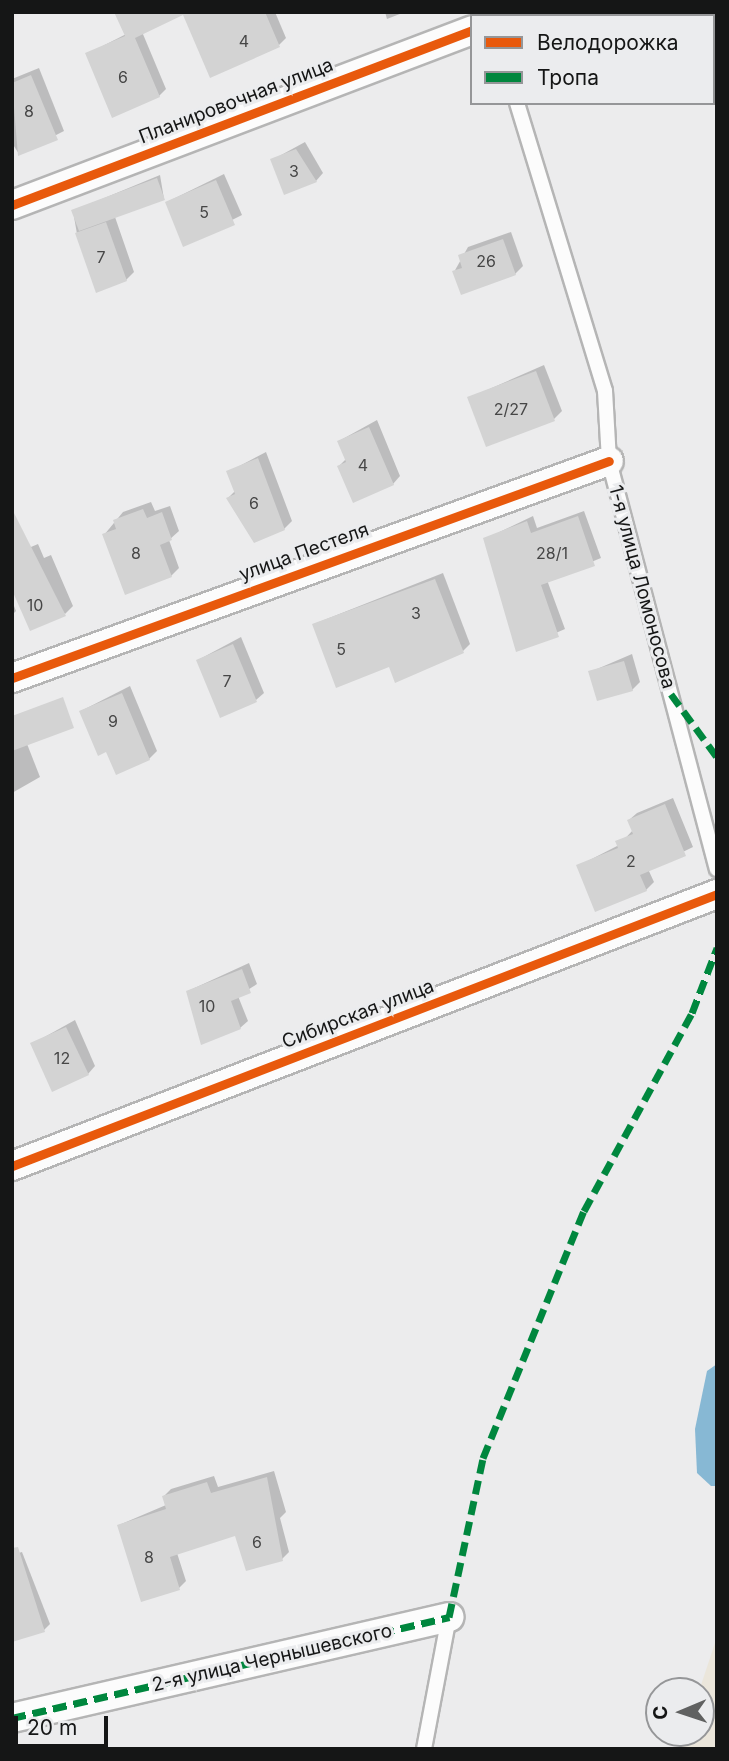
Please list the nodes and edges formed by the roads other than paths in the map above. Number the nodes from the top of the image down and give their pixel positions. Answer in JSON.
{"nodes":[{"id":1,"x":470,"y":31,"type":"edge"},
{"id":2,"x":518,"y":105,"type":"edge"},
{"id":3,"x":12,"y":205,"type":"edge"},
{"id":4,"x":609,"y":461,"type":"junction"},
{"id":5,"x":12,"y":678,"type":"edge"},
{"id":6,"x":717,"y":869,"type":"edge"},
{"id":7,"x":717,"y":894,"type":"edge"},
{"id":8,"x":12,"y":1166,"type":"edge"},
{"id":9,"x":449,"y":1617,"type":"joint"},
{"id":10,"x":12,"y":1718,"type":"edge"},
{"id":11,"x":424,"y":1749,"type":"edge"}],
"edges":[{"from":1,"to":3,"type":"street","name":"Планировочная улица"},
{"from":2,"to":4,"type":"lane","name":"1-я улица Ломоносова"},
{"from":4,"to":5,"type":"street","name":"улица Пестеля"},
{"from":4,"to":6,"type":"lane","name":"1-я улица Ломоносова"},
{"from":7,"to":8,"type":"street","name":"Сибирская улица"},
{"from":9,"to":10,"type":"street","name":"2-я улица Чернышевского"},
{"from":9,"to":11,"type":"lane"}]}
